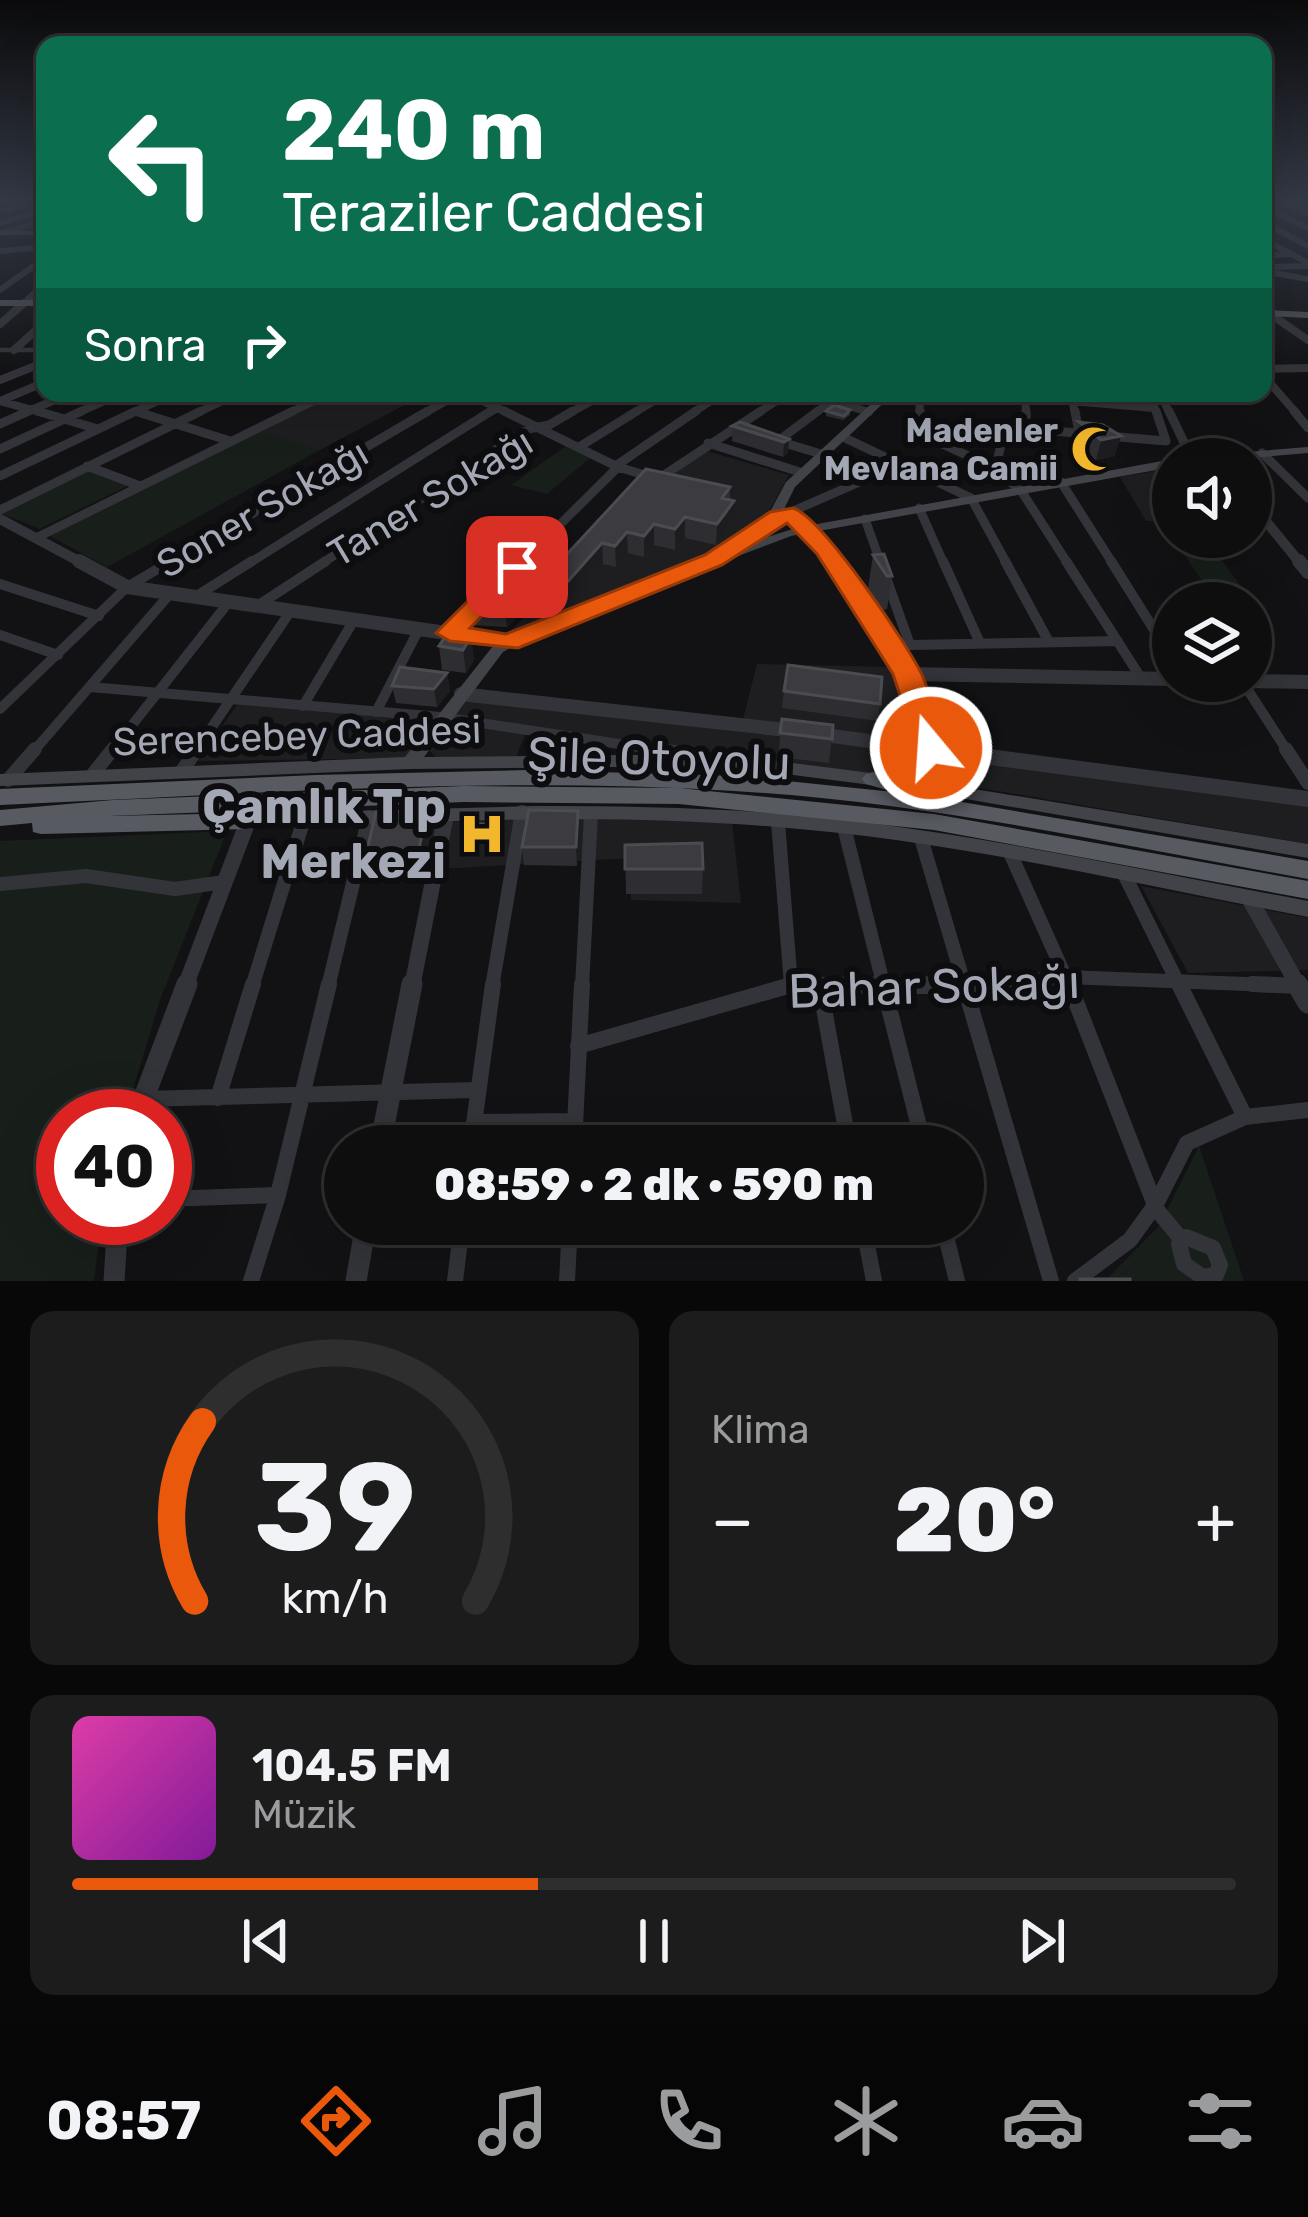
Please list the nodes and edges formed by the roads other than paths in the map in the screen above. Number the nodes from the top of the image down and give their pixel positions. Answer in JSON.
{"nodes":[{"id":1,"x":36,"y":262,"type":"edge"},
{"id":2,"x":1308,"y":264,"type":"edge"},
{"id":3,"x":1272,"y":268,"type":"edge"},
{"id":4,"x":1272,"y":271,"type":"edge"},
{"id":5,"x":1308,"y":280,"type":"edge"},
{"id":6,"x":0,"y":297,"type":"edge"},
{"id":7,"x":36,"y":300,"type":"edge"},
{"id":8,"x":1272,"y":316,"type":"edge"},
{"id":9,"x":1272,"y":317,"type":"edge"},
{"id":10,"x":1276,"y":318,"type":"junction"},
{"id":11,"x":1308,"y":318,"type":"edge"},
{"id":12,"x":0,"y":324,"type":"edge"},
{"id":13,"x":36,"y":330,"type":"edge"},
{"id":14,"x":1308,"y":340,"type":"edge"},
{"id":15,"x":0,"y":350,"type":"edge"},
{"id":16,"x":14,"y":350,"type":"junction"},
{"id":17,"x":36,"y":350,"type":"edge"},
{"id":18,"x":36,"y":365,"type":"edge"},
{"id":19,"x":1308,"y":368,"type":"edge"},
{"id":20,"x":1272,"y":371,"type":"edge"},
{"id":21,"x":0,"y":376,"type":"edge"},
{"id":22,"x":1272,"y":383,"type":"edge"},
{"id":23,"x":36,"y":386,"type":"edge"},
{"id":24,"x":0,"y":401,"type":"edge"},
{"id":25,"x":50,"y":402,"type":"edge"},
{"id":26,"x":102,"y":402,"type":"edge"},
{"id":27,"x":157,"y":402,"type":"edge"},
{"id":28,"x":220,"y":402,"type":"edge"},
{"id":29,"x":313,"y":402,"type":"edge"},
{"id":30,"x":447,"y":402,"type":"edge"},
{"id":31,"x":486,"y":402,"type":"edge"},
{"id":32,"x":589,"y":402,"type":"edge"},
{"id":33,"x":652,"y":402,"type":"edge"},
{"id":34,"x":710,"y":402,"type":"edge"},
{"id":35,"x":774,"y":402,"type":"edge"},
{"id":36,"x":831,"y":402,"type":"edge"},
{"id":37,"x":840,"y":402,"type":"edge"},
{"id":38,"x":879,"y":402,"type":"edge"},
{"id":39,"x":920,"y":402,"type":"edge"},
{"id":40,"x":1025,"y":402,"type":"edge"},
{"id":41,"x":1073,"y":402,"type":"edge"},
{"id":42,"x":1109,"y":402,"type":"edge"},
{"id":43,"x":1152,"y":402,"type":"edge"},
{"id":44,"x":1166,"y":402,"type":"edge"},
{"id":45,"x":497,"y":408,"type":"junction"},
{"id":46,"x":1154,"y":408,"type":"junction"},
{"id":47,"x":32,"y":410,"type":"junction"},
{"id":48,"x":138,"y":412,"type":"junction"},
{"id":49,"x":868,"y":412,"type":"junction"},
{"id":50,"x":65,"y":419,"type":"junction"},
{"id":51,"x":176,"y":423,"type":"junction"},
{"id":52,"x":0,"y":424,"type":"edge"},
{"id":53,"x":540,"y":428,"type":"junction"},
{"id":54,"x":975,"y":428,"type":"dead end"},
{"id":55,"x":1308,"y":428,"type":"edge"},
{"id":56,"x":98,"y":429,"type":"junction"},
{"id":57,"x":1027,"y":429,"type":"junction"},
{"id":58,"x":1079,"y":434,"type":"junction"},
{"id":59,"x":843,"y":436,"type":"junction"},
{"id":60,"x":1189,"y":438,"type":"edge"},
{"id":61,"x":1002,"y":441,"type":"junction"},
{"id":62,"x":230,"y":442,"type":"junction"},
{"id":63,"x":708,"y":443,"type":"junction"},
{"id":64,"x":579,"y":447,"type":"junction"},
{"id":65,"x":0,"y":449,"type":"edge"},
{"id":66,"x":1308,"y":450,"type":"edge"},
{"id":67,"x":1272,"y":452,"type":"edge"},
{"id":68,"x":820,"y":454,"type":"junction"},
{"id":69,"x":903,"y":463,"type":"junction"},
{"id":70,"x":1272,"y":463,"type":"edge"},
{"id":71,"x":87,"y":466,"type":"junction"},
{"id":72,"x":618,"y":466,"type":"junction"},
{"id":73,"x":1152,"y":467,"type":"edge"},
{"id":74,"x":995,"y":470,"type":"junction"},
{"id":75,"x":802,"y":473,"type":"junction"},
{"id":76,"x":0,"y":476,"type":"edge"},
{"id":77,"x":1061,"y":482,"type":"junction"},
{"id":78,"x":790,"y":485,"type":"junction"},
{"id":79,"x":140,"y":486,"type":"junction"},
{"id":80,"x":1020,"y":489,"type":"junction"},
{"id":81,"x":971,"y":498,"type":"junction"},
{"id":82,"x":1308,"y":498,"type":"edge"},
{"id":83,"x":920,"y":508,"type":"junction"},
{"id":84,"x":0,"y":510,"type":"edge"},
{"id":85,"x":793,"y":513,"type":"junction"},
{"id":86,"x":0,"y":519,"type":"edge"},
{"id":87,"x":865,"y":519,"type":"junction"},
{"id":88,"x":771,"y":521,"type":"junction"},
{"id":89,"x":1272,"y":526,"type":"edge"},
{"id":90,"x":810,"y":530,"type":"junction"},
{"id":91,"x":788,"y":533,"type":"junction"},
{"id":92,"x":38,"y":537,"type":"junction"},
{"id":93,"x":826,"y":549,"type":"junction"},
{"id":94,"x":1302,"y":558,"type":"edge"},
{"id":95,"x":713,"y":560,"type":"junction"},
{"id":96,"x":1308,"y":572,"type":"edge"},
{"id":97,"x":500,"y":583,"type":"edge"},
{"id":98,"x":0,"y":584,"type":"edge"},
{"id":99,"x":127,"y":587,"type":"junction"},
{"id":100,"x":169,"y":596,"type":"junction"},
{"id":101,"x":193,"y":598,"type":"junction"},
{"id":102,"x":484,"y":600,"type":"edge"},
{"id":103,"x":228,"y":603,"type":"junction"},
{"id":104,"x":256,"y":606,"type":"junction"},
{"id":105,"x":290,"y":612,"type":"junction"},
{"id":106,"x":99,"y":616,"type":"junction"},
{"id":107,"x":354,"y":620,"type":"junction"},
{"id":108,"x":1152,"y":627,"type":"edge"},
{"id":109,"x":418,"y":629,"type":"junction"},
{"id":110,"x":450,"y":633,"type":"junction"},
{"id":111,"x":0,"y":635,"type":"edge"},
{"id":112,"x":1118,"y":641,"type":"junction"},
{"id":113,"x":509,"y":642,"type":"junction"},
{"id":114,"x":1049,"y":642,"type":"junction"},
{"id":115,"x":980,"y":644,"type":"junction"},
{"id":116,"x":58,"y":655,"type":"junction"},
{"id":117,"x":907,"y":674,"type":"junction"},
{"id":118,"x":1141,"y":678,"type":"junction"},
{"id":119,"x":1152,"y":678,"type":"edge"},
{"id":120,"x":1272,"y":681,"type":"edge"},
{"id":121,"x":1308,"y":682,"type":"edge"},
{"id":122,"x":90,"y":687,"type":"junction"},
{"id":123,"x":158,"y":694,"type":"junction"},
{"id":124,"x":460,"y":694,"type":"junction"},
{"id":125,"x":6,"y":696,"type":"edge"},
{"id":126,"x":229,"y":700,"type":"junction"},
{"id":127,"x":1258,"y":702,"type":"edge"},
{"id":128,"x":303,"y":706,"type":"junction"},
{"id":129,"x":0,"y":709,"type":"edge"},
{"id":130,"x":376,"y":712,"type":"junction"},
{"id":131,"x":441,"y":718,"type":"junction"},
{"id":132,"x":931,"y":748,"type":"junction"},
{"id":133,"x":723,"y":760,"type":"junction"},
{"id":134,"x":410,"y":764,"type":"junction"},
{"id":135,"x":182,"y":771,"type":"junction"},
{"id":136,"x":93,"y":774,"type":"junction"},
{"id":137,"x":873,"y":779,"type":"junction"},
{"id":138,"x":1308,"y":784,"type":"edge"},
{"id":139,"x":3,"y":786,"type":"edge"},
{"id":140,"x":1308,"y":799,"type":"edge"},
{"id":141,"x":522,"y":812,"type":"junction"},
{"id":142,"x":446,"y":814,"type":"junction"},
{"id":143,"x":591,"y":814,"type":"junction"},
{"id":144,"x":368,"y":818,"type":"junction"},
{"id":145,"x":304,"y":819,"type":"junction"},
{"id":146,"x":248,"y":821,"type":"junction"},
{"id":147,"x":0,"y":822,"type":"edge"},
{"id":148,"x":778,"y":822,"type":"junction"},
{"id":149,"x":844,"y":827,"type":"junction"},
{"id":150,"x":1068,"y":827,"type":"junction"},
{"id":151,"x":921,"y":838,"type":"junction"},
{"id":152,"x":1308,"y":851,"type":"edge"},
{"id":153,"x":1011,"y":855,"type":"junction"},
{"id":154,"x":1308,"y":870,"type":"edge"},
{"id":155,"x":1125,"y":876,"type":"junction"},
{"id":156,"x":224,"y":882,"type":"junction"},
{"id":157,"x":0,"y":884,"type":"edge"},
{"id":158,"x":1308,"y":890,"type":"edge"},
{"id":159,"x":1249,"y":898,"type":"junction"},
{"id":160,"x":1308,"y":909,"type":"edge"},
{"id":161,"x":1066,"y":977,"type":"junction"},
{"id":162,"x":1179,"y":983,"type":"junction"},
{"id":163,"x":791,"y":985,"type":"junction"},
{"id":164,"x":884,"y":986,"type":"junction"},
{"id":165,"x":820,"y":987,"type":"junction"},
{"id":166,"x":963,"y":987,"type":"junction"},
{"id":167,"x":1303,"y":994,"type":"edge"},
{"id":168,"x":578,"y":1046,"type":"junction"},
{"id":169,"x":147,"y":1089,"type":"edge"},
{"id":170,"x":475,"y":1090,"type":"junction"},
{"id":171,"x":390,"y":1095,"type":"junction"},
{"id":172,"x":303,"y":1097,"type":"junction"},
{"id":173,"x":218,"y":1098,"type":"junction"},
{"id":174,"x":192,"y":1101,"type":"edge"},
{"id":175,"x":1308,"y":1110,"type":"edge"},
{"id":176,"x":1245,"y":1118,"type":"junction"},
{"id":177,"x":575,"y":1121,"type":"junction"},
{"id":178,"x":474,"y":1122,"type":"junction"},
{"id":179,"x":384,"y":1125,"type":"edge"},
{"id":180,"x":474,"y":1125,"type":"edge"},
{"id":181,"x":575,"y":1125,"type":"edge"},
{"id":182,"x":845,"y":1125,"type":"edge"},
{"id":183,"x":919,"y":1125,"type":"edge"},
{"id":184,"x":278,"y":1195,"type":"junction"},
{"id":185,"x":192,"y":1197,"type":"edge"},
{"id":186,"x":1157,"y":1210,"type":"junction"},
{"id":187,"x":1181,"y":1240,"type":"dead end"},
{"id":188,"x":117,"y":1245,"type":"edge"},
{"id":189,"x":362,"y":1245,"type":"edge"},
{"id":190,"x":459,"y":1245,"type":"edge"},
{"id":191,"x":569,"y":1245,"type":"edge"},
{"id":192,"x":867,"y":1245,"type":"edge"},
{"id":193,"x":948,"y":1245,"type":"edge"},
{"id":194,"x":115,"y":1281,"type":"edge"},
{"id":195,"x":251,"y":1281,"type":"edge"},
{"id":196,"x":356,"y":1281,"type":"edge"},
{"id":197,"x":455,"y":1281,"type":"edge"},
{"id":198,"x":567,"y":1281,"type":"edge"},
{"id":199,"x":874,"y":1281,"type":"edge"},
{"id":200,"x":957,"y":1281,"type":"edge"},
{"id":201,"x":1051,"y":1281,"type":"edge"},
{"id":202,"x":1075,"y":1281,"type":"edge"}],
"edges":[{"from":1,"to":6,"type":"street"},
{"from":2,"to":3,"type":"street"},
{"from":4,"to":5,"type":"street"},
{"from":6,"to":7,"type":"main road"},
{"from":7,"to":12,"type":"street"},
{"from":8,"to":11,"type":"main road"},
{"from":9,"to":10,"type":"main road"},
{"from":10,"to":11,"type":"main road"},
{"from":10,"to":14,"type":"street"},
{"from":13,"to":16,"type":"street"},
{"from":15,"to":16,"type":"street"},
{"from":16,"to":17,"type":"street"},
{"from":18,"to":21,"type":"street"},
{"from":19,"to":20,"type":"street"},
{"from":22,"to":55,"type":"street"},
{"from":23,"to":24,"type":"street"},
{"from":24,"to":47,"type":"street"},
{"from":25,"to":47,"type":"street"},
{"from":26,"to":50,"type":"street"},
{"from":27,"to":48,"type":"street"},
{"from":28,"to":51,"type":"street"},
{"from":29,"to":62,"type":"street"},
{"from":30,"to":99,"type":"street","name":"Soner Sokağı"},
{"from":31,"to":45,"type":"street"},
{"from":32,"to":53,"type":"street","name":"Taner Sokağı"},
{"from":33,"to":64,"type":"street"},
{"from":34,"to":72,"type":"street"},
{"from":35,"to":63,"type":"street"},
{"from":36,"to":68,"type":"street"},
{"from":37,"to":49,"type":"street"},
{"from":38,"to":49,"type":"main road"},
{"from":39,"to":74,"type":"street"},
{"from":40,"to":57,"type":"street"},
{"from":41,"to":58,"type":"street"},
{"from":42,"to":46,"type":"street"},
{"from":43,"to":46,"type":"street"},
{"from":44,"to":60,"type":"street"},
{"from":45,"to":53,"type":"street"},
{"from":45,"to":101,"type":"street"},
{"from":46,"to":58,"type":"street"},
{"from":47,"to":50,"type":"street"},
{"from":47,"to":52,"type":"street"},
{"from":48,"to":51,"type":"street"},
{"from":48,"to":56,"type":"street"},
{"from":49,"to":59,"type":"main road"},
{"from":50,"to":56,"type":"street"},
{"from":50,"to":65,"type":"street"},
{"from":51,"to":62,"type":"street"},
{"from":51,"to":71,"type":"street"},
{"from":53,"to":64,"type":"street"},
{"from":53,"to":104,"type":"street","name":"Taner Sokağı"},
{"from":54,"to":61,"type":"street"},
{"from":56,"to":76,"type":"street"},
{"from":57,"to":58,"type":"street"},
{"from":57,"to":61,"type":"street"},
{"from":59,"to":68,"type":"main road"},
{"from":59,"to":69,"type":"street"},
{"from":61,"to":74,"type":"street"},
{"from":62,"to":79,"type":"street"},
{"from":63,"to":72,"type":"street"},
{"from":63,"to":75,"type":"street"},
{"from":64,"to":72,"type":"street"},
{"from":66,"to":67,"type":"main road"},
{"from":68,"to":75,"type":"main road"},
{"from":69,"to":81,"type":"street"},
{"from":69,"to":85,"type":"street"},
{"from":70,"to":82,"type":"street"},
{"from":71,"to":79,"type":"street"},
{"from":71,"to":84,"type":"street"},
{"from":72,"to":97,"type":"street"},
{"from":73,"to":77,"type":"main road"},
{"from":74,"to":80,"type":"street"},
{"from":75,"to":78,"type":"main road"},
{"from":77,"to":80,"type":"main road"},
{"from":77,"to":108,"type":"street"},
{"from":78,"to":85,"type":"main road"},
{"from":78,"to":88,"type":"main road"},
{"from":79,"to":92,"type":"street"},
{"from":80,"to":81,"type":"main road"},
{"from":80,"to":112,"type":"street"},
{"from":81,"to":83,"type":"main road"},
{"from":81,"to":114,"type":"street"},
{"from":83,"to":87,"type":"main road"},
{"from":83,"to":115,"type":"street"},
{"from":85,"to":88,"type":"main road"},
{"from":85,"to":90,"type":"main road"},
{"from":86,"to":92,"type":"street"},
{"from":87,"to":90,"type":"main road"},
{"from":87,"to":115,"type":"street"},
{"from":88,"to":91,"type":"main road"},
{"from":88,"to":95,"type":"main road"},
{"from":89,"to":94,"type":"street"},
{"from":90,"to":91,"type":"main road"},
{"from":90,"to":93,"type":"street"},
{"from":91,"to":93,"type":"street"},
{"from":91,"to":95,"type":"main road"},
{"from":92,"to":99,"type":"street"},
{"from":93,"to":117,"type":"street"},
{"from":94,"to":96,"type":"street"},
{"from":95,"to":113,"type":"main road"},
{"from":98,"to":106,"type":"street"},
{"from":99,"to":100,"type":"street"},
{"from":99,"to":106,"type":"street","name":"Soner Sokağı"},
{"from":100,"to":101,"type":"street"},
{"from":100,"to":122,"type":"street"},
{"from":101,"to":103,"type":"street"},
{"from":102,"to":110,"type":"street"},
{"from":103,"to":104,"type":"street"},
{"from":103,"to":123,"type":"street"},
{"from":104,"to":105,"type":"street"},
{"from":105,"to":107,"type":"street"},
{"from":105,"to":126,"type":"street"},
{"from":106,"to":116,"type":"street","name":"Soner Sokağı"},
{"from":107,"to":109,"type":"street"},
{"from":107,"to":128,"type":"street"},
{"from":109,"to":110,"type":"street"},
{"from":109,"to":130,"type":"street"},
{"from":110,"to":113,"type":"street"},
{"from":111,"to":116,"type":"street"},
{"from":112,"to":114,"type":"street"},
{"from":112,"to":118,"type":"street"},
{"from":113,"to":124,"type":"main road"},
{"from":114,"to":115,"type":"street"},
{"from":116,"to":125,"type":"street","name":"Soner Sokağı"},
{"from":117,"to":118,"type":"street"},
{"from":117,"to":132,"type":"street"},
{"from":118,"to":119,"type":"street"},
{"from":120,"to":121,"type":"street"},
{"from":122,"to":123,"type":"street"},
{"from":122,"to":139,"type":"street"},
{"from":123,"to":126,"type":"street"},
{"from":123,"to":136,"type":"street"},
{"from":124,"to":131,"type":"main road"},
{"from":124,"to":132,"type":"street"},
{"from":125,"to":129,"type":"street","name":"Soner Sokağı"},
{"from":126,"to":128,"type":"street"},
{"from":126,"to":135,"type":"street"},
{"from":127,"to":138,"type":"street"},
{"from":128,"to":130,"type":"street"},
{"from":130,"to":131,"type":"street"},
{"from":131,"to":133,"type":"street"},
{"from":131,"to":134,"type":"main road"},
{"from":132,"to":140,"type":"street"},
{"from":133,"to":134,"type":"main road","name":"Serencebey Caddesi"},
{"from":133,"to":137,"type":"main road","name":"Serencebey Caddesi"},
{"from":134,"to":135,"type":"main road","name":"Serencebey Caddesi"},
{"from":135,"to":136,"type":"main road","name":"Serencebey Caddesi"},
{"from":136,"to":139,"type":"main road","name":"Serencebey Caddesi"},
{"from":137,"to":150,"type":"highway"},
{"from":137,"to":152,"type":"main road","name":"Serencebey Caddesi"},
{"from":139,"to":150,"type":"highway","name":"Şile Otoyolu"},
{"from":141,"to":142,"type":"main road"},
{"from":141,"to":143,"type":"main road"},
{"from":141,"to":170,"type":"street"},
{"from":142,"to":144,"type":"main road"},
{"from":142,"to":171,"type":"street"},
{"from":143,"to":148,"type":"main road"},
{"from":143,"to":168,"type":"street"},
{"from":144,"to":145,"type":"main road"},
{"from":144,"to":172,"type":"street"},
{"from":145,"to":146,"type":"main road"},
{"from":145,"to":173,"type":"street"},
{"from":146,"to":147,"type":"highway"},
{"from":146,"to":156,"type":"street"},
{"from":147,"to":158,"type":"highway","name":"Şile Otoyolu"},
{"from":148,"to":149,"type":"main road"},
{"from":148,"to":163,"type":"street"},
{"from":149,"to":151,"type":"main road"},
{"from":149,"to":164,"type":"street"},
{"from":150,"to":154,"type":"highway","name":"Şile Otoyolu"},
{"from":151,"to":153,"type":"main road"},
{"from":151,"to":166,"type":"street"},
{"from":153,"to":155,"type":"main road"},
{"from":153,"to":161,"type":"street"},
{"from":155,"to":159,"type":"main road"},
{"from":155,"to":162,"type":"street"},
{"from":156,"to":157,"type":"street"},
{"from":156,"to":169,"type":"street"},
{"from":159,"to":160,"type":"main road"},
{"from":159,"to":167,"type":"street"},
{"from":161,"to":162,"type":"street","name":"Bahar Sokağı"},
{"from":161,"to":166,"type":"street","name":"Bahar Sokağı"},
{"from":161,"to":186,"type":"street"},
{"from":162,"to":167,"type":"street","name":"Bahar Sokağı"},
{"from":162,"to":176,"type":"street"},
{"from":163,"to":165,"type":"street","name":"Bahar Sokağı"},
{"from":163,"to":168,"type":"street","name":"Bahar Sokağı"},
{"from":164,"to":165,"type":"street","name":"Bahar Sokağı"},
{"from":164,"to":166,"type":"street","name":"Bahar Sokağı"},
{"from":164,"to":183,"type":"street"},
{"from":165,"to":182,"type":"street"},
{"from":166,"to":201,"type":"street"},
{"from":168,"to":177,"type":"street"},
{"from":170,"to":171,"type":"street"},
{"from":170,"to":178,"type":"street"},
{"from":171,"to":172,"type":"street"},
{"from":171,"to":179,"type":"street"},
{"from":172,"to":173,"type":"street"},
{"from":172,"to":184,"type":"street"},
{"from":173,"to":174,"type":"street"},
{"from":175,"to":176,"type":"street"},
{"from":176,"to":186,"type":"street"},
{"from":177,"to":178,"type":"street"},
{"from":177,"to":181,"type":"street"},
{"from":178,"to":180,"type":"street"},
{"from":184,"to":185,"type":"street"},
{"from":184,"to":195,"type":"street"},
{"from":186,"to":187,"type":"street"},
{"from":186,"to":202,"type":"street"},
{"from":188,"to":194,"type":"street"},
{"from":189,"to":196,"type":"street"},
{"from":190,"to":197,"type":"street"},
{"from":191,"to":198,"type":"street"},
{"from":192,"to":199,"type":"street"},
{"from":193,"to":200,"type":"street"}]}
